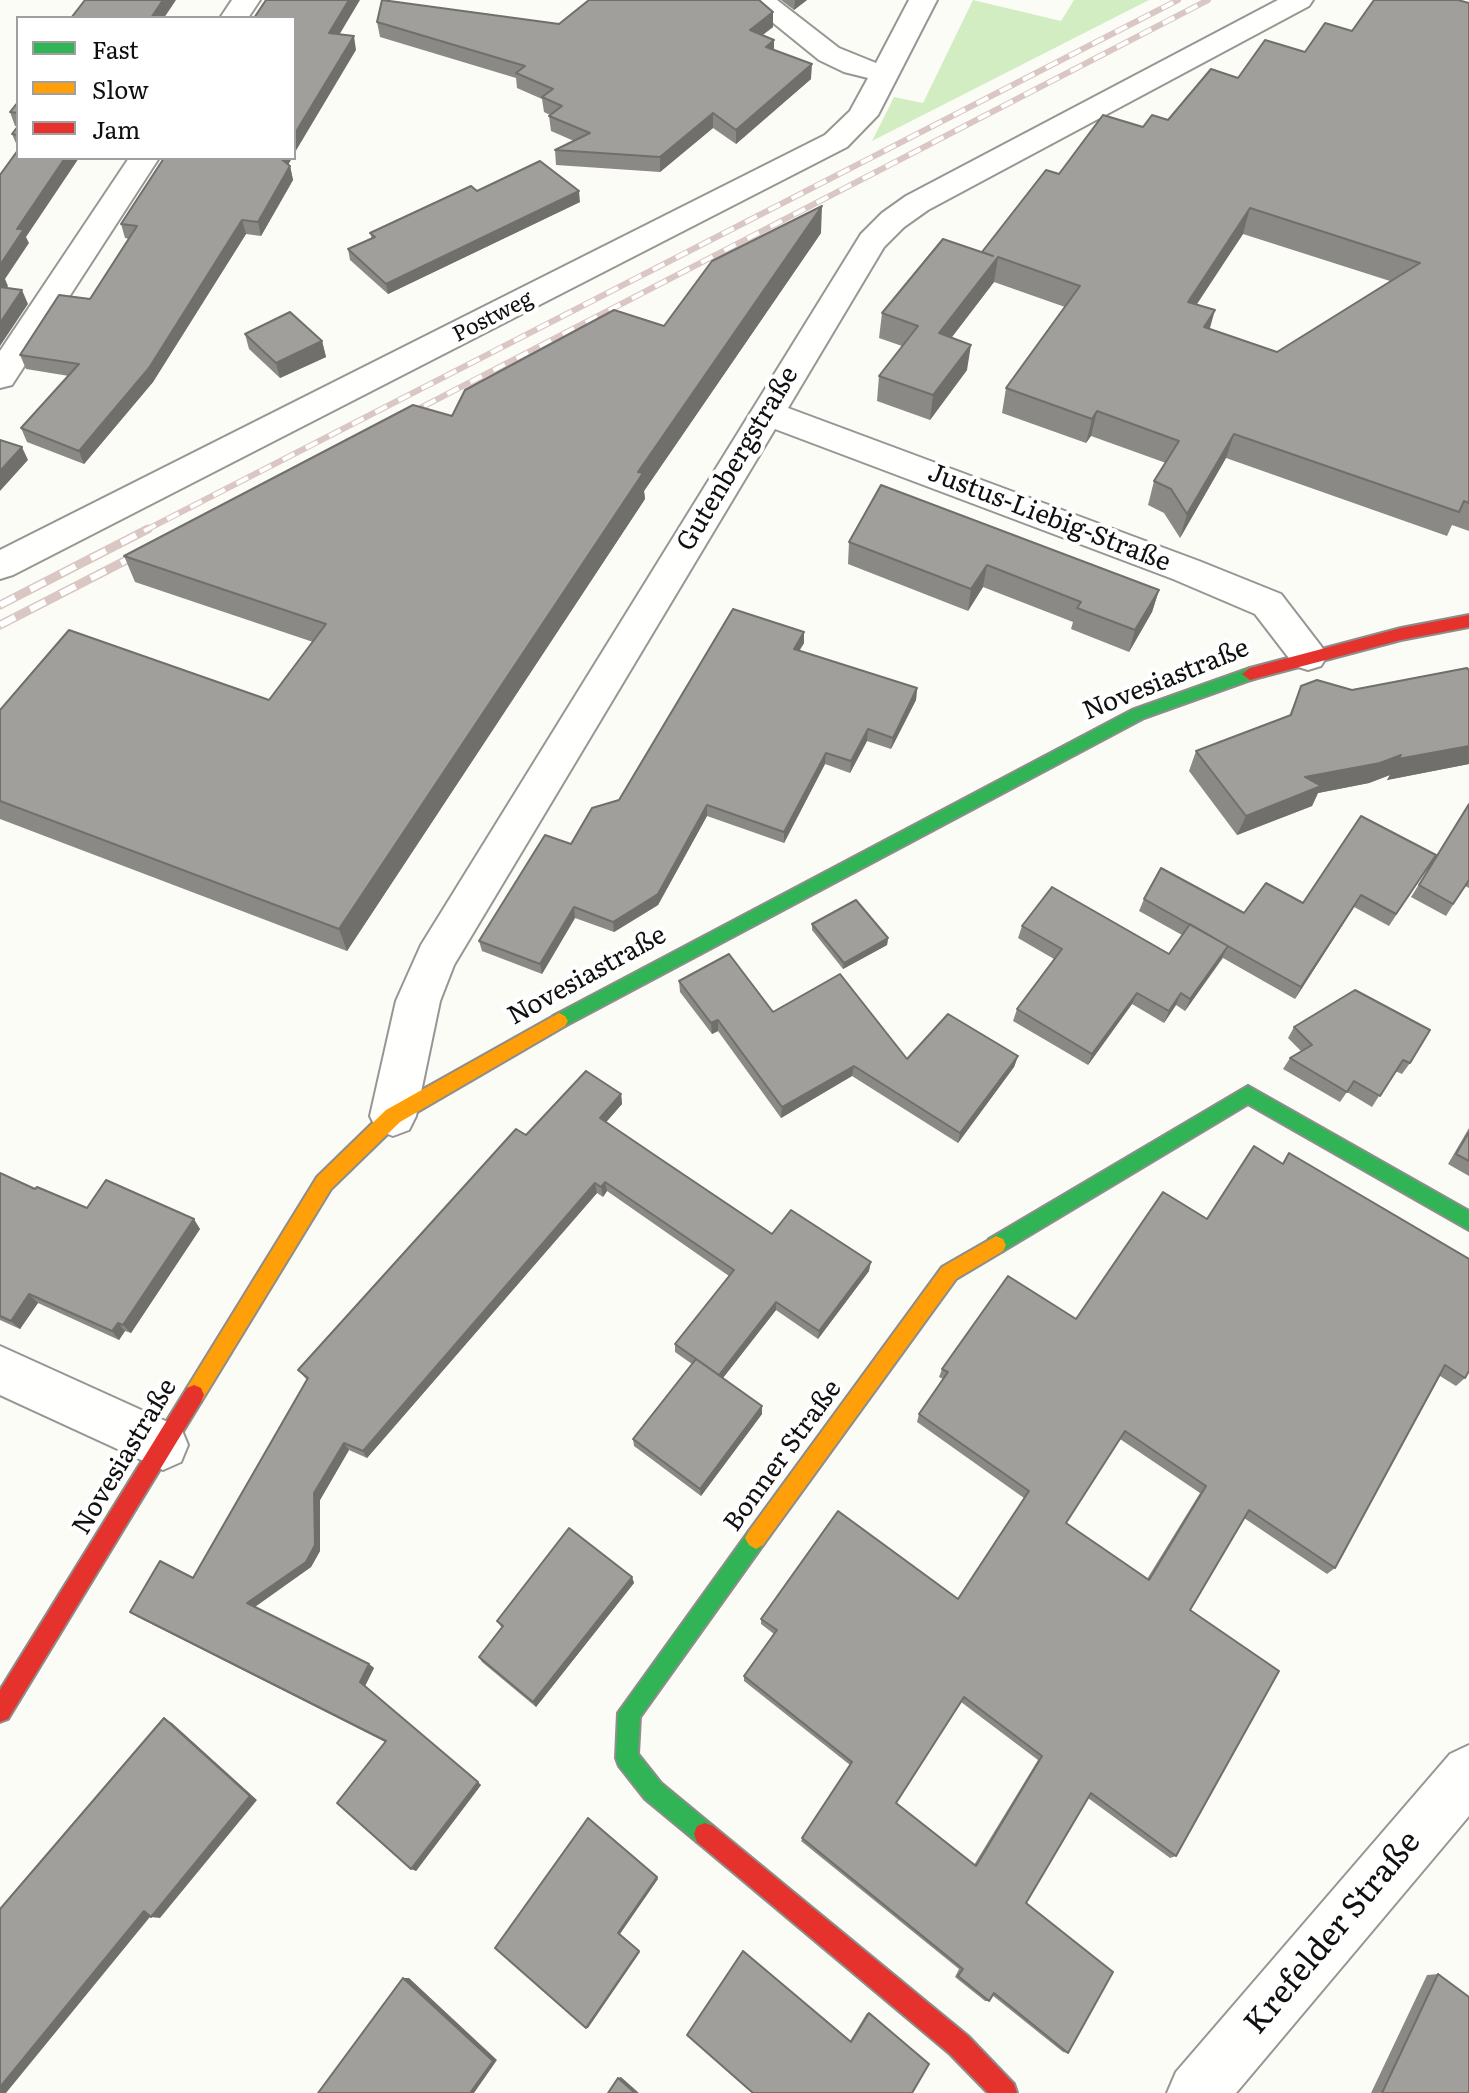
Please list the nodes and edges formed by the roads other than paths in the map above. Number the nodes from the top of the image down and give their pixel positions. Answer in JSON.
{"nodes":[{"id":1,"x":759,"y":0,"type":"edge"},
{"id":2,"x":923,"y":0,"type":"edge"},
{"id":3,"x":1299,"y":0,"type":"edge"},
{"id":4,"x":885,"y":74,"type":"junction"},
{"id":5,"x":143,"y":160,"type":"edge"},
{"id":6,"x":0,"y":377,"type":"edge"},
{"id":7,"x":767,"y":413,"type":"junction"},
{"id":8,"x":0,"y":566,"type":"edge"},
{"id":9,"x":1469,"y":621,"type":"edge"},
{"id":10,"x":1308,"y":656,"type":"junction"},
{"id":11,"x":393,"y":1116,"type":"junction"},
{"id":12,"x":1469,"y":1221,"type":"edge"},
{"id":13,"x":0,"y":1370,"type":"edge"},
{"id":14,"x":163,"y":1445,"type":"junction"},
{"id":15,"x":0,"y":1711,"type":"edge"},
{"id":16,"x":1469,"y":1773,"type":"edge"},
{"id":17,"x":1005,"y":2093,"type":"edge"},
{"id":18,"x":1197,"y":2093,"type":"edge"}],
"edges":[{"from":1,"to":4,"type":"street"},
{"from":2,"to":4,"type":"street","name":"Postweg"},
{"from":3,"to":7,"type":"street","name":"Gutenbergstraße"},
{"from":4,"to":8,"type":"street","name":"Postweg"},
{"from":5,"to":6,"type":"street"},
{"from":7,"to":10,"type":"street","name":"Justus-Liebig-Straße"},
{"from":7,"to":11,"type":"street","name":"Gutenbergstraße"},
{"from":9,"to":10,"type":"street","name":"Novesiastraße"},
{"from":10,"to":11,"type":"street","name":"Novesiastraße"},
{"from":11,"to":14,"type":"street","name":"Novesiastraße"},
{"from":12,"to":17,"type":"street","name":"Bonner Straße"},
{"from":13,"to":14,"type":"street"},
{"from":14,"to":15,"type":"street","name":"Novesiastraße"},
{"from":16,"to":18,"type":"street","name":"Krefelder Straße"}]}
